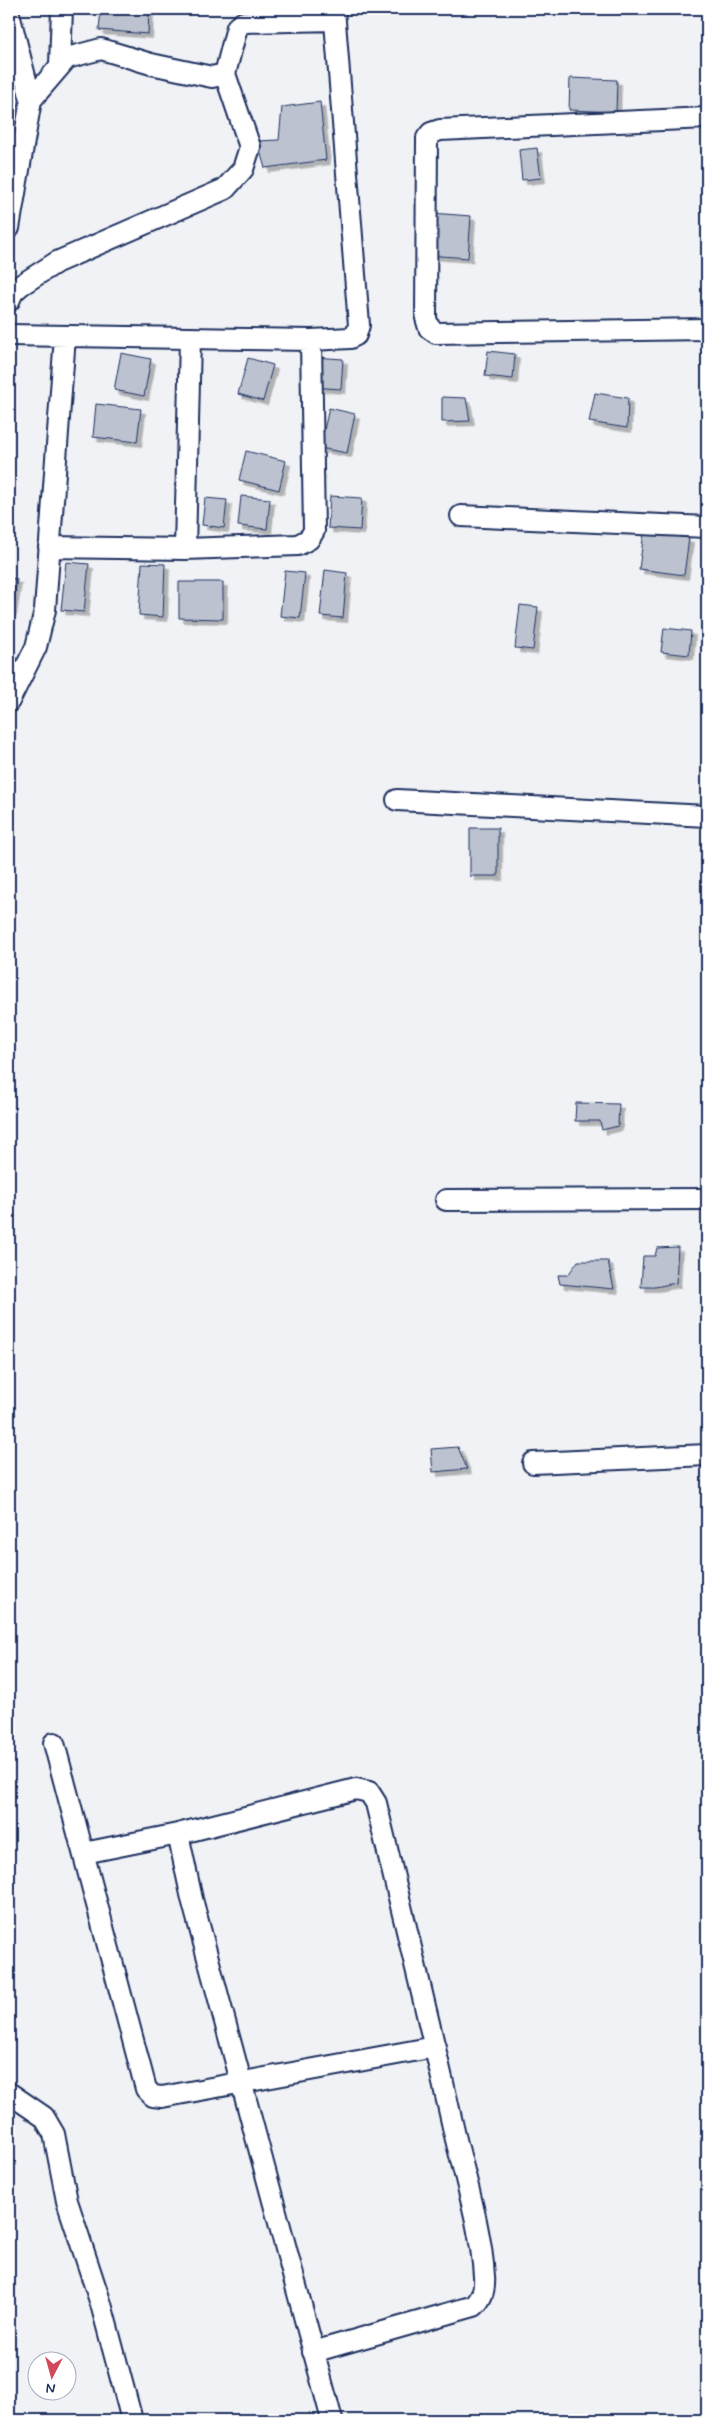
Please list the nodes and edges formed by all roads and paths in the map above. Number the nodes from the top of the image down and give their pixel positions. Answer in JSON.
{"nodes":[{"id":1,"x":62,"y":9,"type":"edge"},
{"id":2,"x":9,"y":14,"type":"edge"},
{"id":3,"x":335,"y":14,"type":"edge"},
{"id":4,"x":238,"y":16,"type":"edge"},
{"id":5,"x":60,"y":65,"type":"junction"},
{"id":6,"x":225,"y":74,"type":"junction"},
{"id":7,"x":31,"y":100,"type":"junction"},
{"id":8,"x":707,"y":118,"type":"edge"},
{"id":9,"x":9,"y":228,"type":"edge"},
{"id":10,"x":10,"y":289,"type":"edge"},
{"id":11,"x":707,"y":329,"type":"edge"},
{"id":12,"x":9,"y":335,"type":"edge"},
{"id":13,"x":65,"y":336,"type":"junction"},
{"id":14,"x":190,"y":338,"type":"junction"},
{"id":15,"x":311,"y":340,"type":"junction"},
{"id":16,"x":462,"y":516,"type":"dead end"},
{"id":17,"x":707,"y":527,"type":"edge"},
{"id":18,"x":49,"y":546,"type":"junction"},
{"id":19,"x":185,"y":548,"type":"junction"},
{"id":20,"x":9,"y":701,"type":"edge"},
{"id":21,"x":397,"y":800,"type":"dead end"},
{"id":22,"x":707,"y":816,"type":"edge"},
{"id":23,"x":707,"y":1199,"type":"edge"},
{"id":24,"x":446,"y":1200,"type":"dead end"},
{"id":25,"x":707,"y":1455,"type":"edge"},
{"id":26,"x":533,"y":1463,"type":"dead end"},
{"id":27,"x":54,"y":1743,"type":"dead end"},
{"id":28,"x":178,"y":1834,"type":"junction"},
{"id":29,"x":84,"y":1853,"type":"junction"},
{"id":30,"x":435,"y":2048,"type":"junction"},
{"id":31,"x":241,"y":2084,"type":"junction"},
{"id":32,"x":9,"y":2093,"type":"edge"},
{"id":33,"x":313,"y":2352,"type":"junction"},
{"id":34,"x":132,"y":2420,"type":"edge"},
{"id":35,"x":332,"y":2420,"type":"edge"}],
"edges":[{"from":1,"to":5,"type":"street"},
{"from":2,"to":7,"type":"street"},
{"from":3,"to":4,"type":"street"},
{"from":3,"to":15,"type":"street"},
{"from":4,"to":6,"type":"street"},
{"from":5,"to":6,"type":"street"},
{"from":5,"to":7,"type":"street"},
{"from":6,"to":10,"type":"street"},
{"from":7,"to":9,"type":"street"},
{"from":8,"to":11,"type":"street"},
{"from":12,"to":13,"type":"street"},
{"from":13,"to":14,"type":"street"},
{"from":13,"to":18,"type":"street"},
{"from":14,"to":15,"type":"street"},
{"from":14,"to":19,"type":"street"},
{"from":15,"to":19,"type":"street"},
{"from":16,"to":17,"type":"street"},
{"from":18,"to":19,"type":"street"},
{"from":18,"to":20,"type":"street"},
{"from":21,"to":22,"type":"street"},
{"from":23,"to":24,"type":"street"},
{"from":25,"to":26,"type":"street"},
{"from":27,"to":29,"type":"street"},
{"from":28,"to":29,"type":"street"},
{"from":28,"to":30,"type":"street"},
{"from":28,"to":31,"type":"street"},
{"from":29,"to":31,"type":"street"},
{"from":30,"to":31,"type":"street"},
{"from":30,"to":33,"type":"street"},
{"from":31,"to":33,"type":"street"},
{"from":32,"to":34,"type":"street"},
{"from":33,"to":35,"type":"street"}]}
